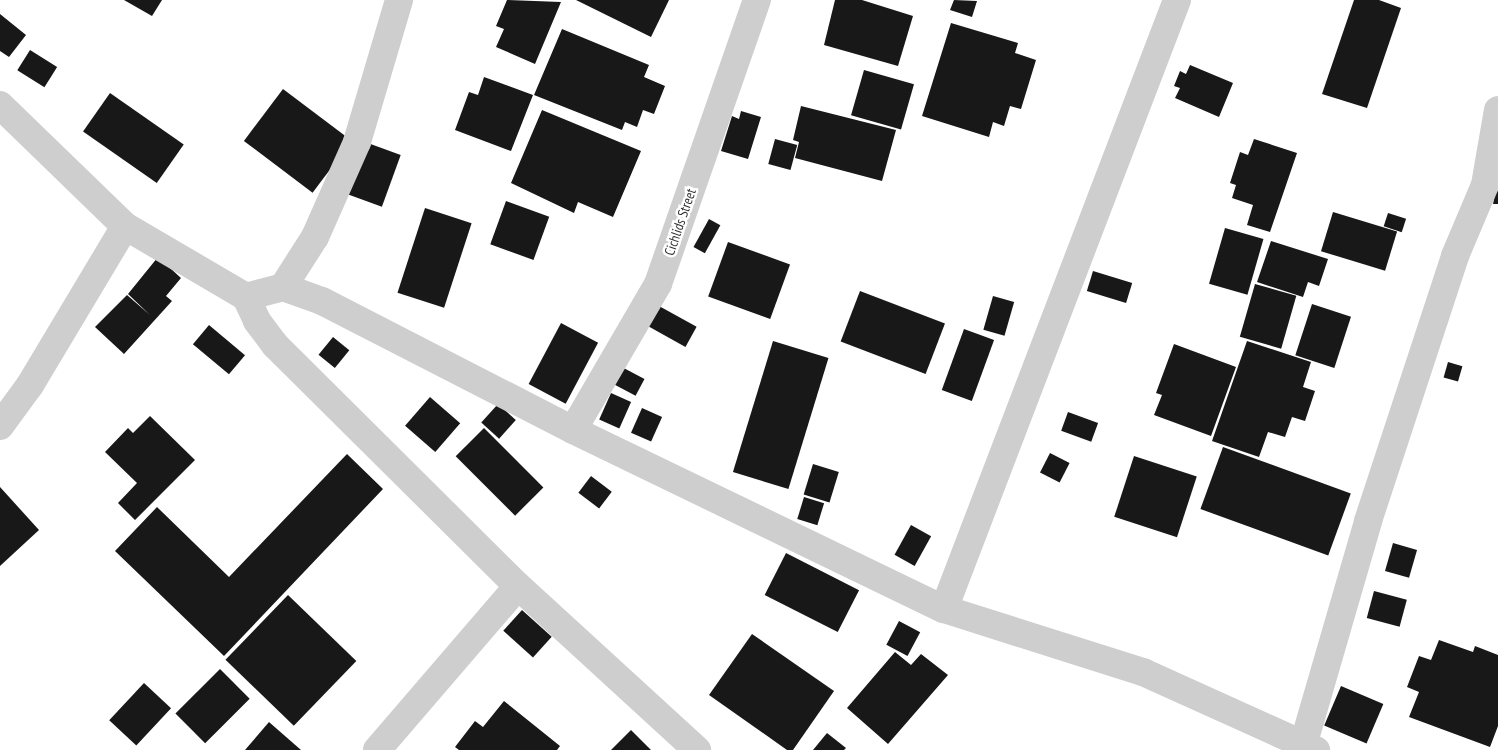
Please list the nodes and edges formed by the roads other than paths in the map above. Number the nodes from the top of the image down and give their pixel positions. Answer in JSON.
{"nodes":[{"id":1,"x":399,"y":0,"type":"edge"},
{"id":2,"x":757,"y":0,"type":"edge"},
{"id":3,"x":1177,"y":0,"type":"edge"},
{"id":4,"x":0,"y":106,"type":"edge"},
{"id":5,"x":1498,"y":110,"type":"edge"},
{"id":6,"x":125,"y":226,"type":"junction"},
{"id":7,"x":283,"y":287,"type":"junction"},
{"id":8,"x":246,"y":297,"type":"junction"},
{"id":9,"x":0,"y":426,"type":"edge"},
{"id":10,"x":573,"y":430,"type":"junction"},
{"id":11,"x":518,"y":586,"type":"junction"},
{"id":12,"x":944,"y":610,"type":"junction"},
{"id":13,"x":1310,"y":746,"type":"edge"},
{"id":14,"x":377,"y":750,"type":"edge"},
{"id":15,"x":697,"y":750,"type":"edge"}],
"edges":[{"from":1,"to":7,"type":"street"},
{"from":2,"to":10,"type":"street","name":"Cichlids Street"},
{"from":3,"to":12,"type":"street"},
{"from":4,"to":6,"type":"street"},
{"from":5,"to":13,"type":"street"},
{"from":6,"to":8,"type":"street"},
{"from":6,"to":9,"type":"street"},
{"from":7,"to":8,"type":"street"},
{"from":7,"to":10,"type":"street"},
{"from":8,"to":11,"type":"street"},
{"from":10,"to":12,"type":"street"},
{"from":11,"to":14,"type":"street"},
{"from":11,"to":15,"type":"street"},
{"from":12,"to":13,"type":"street"}]}
